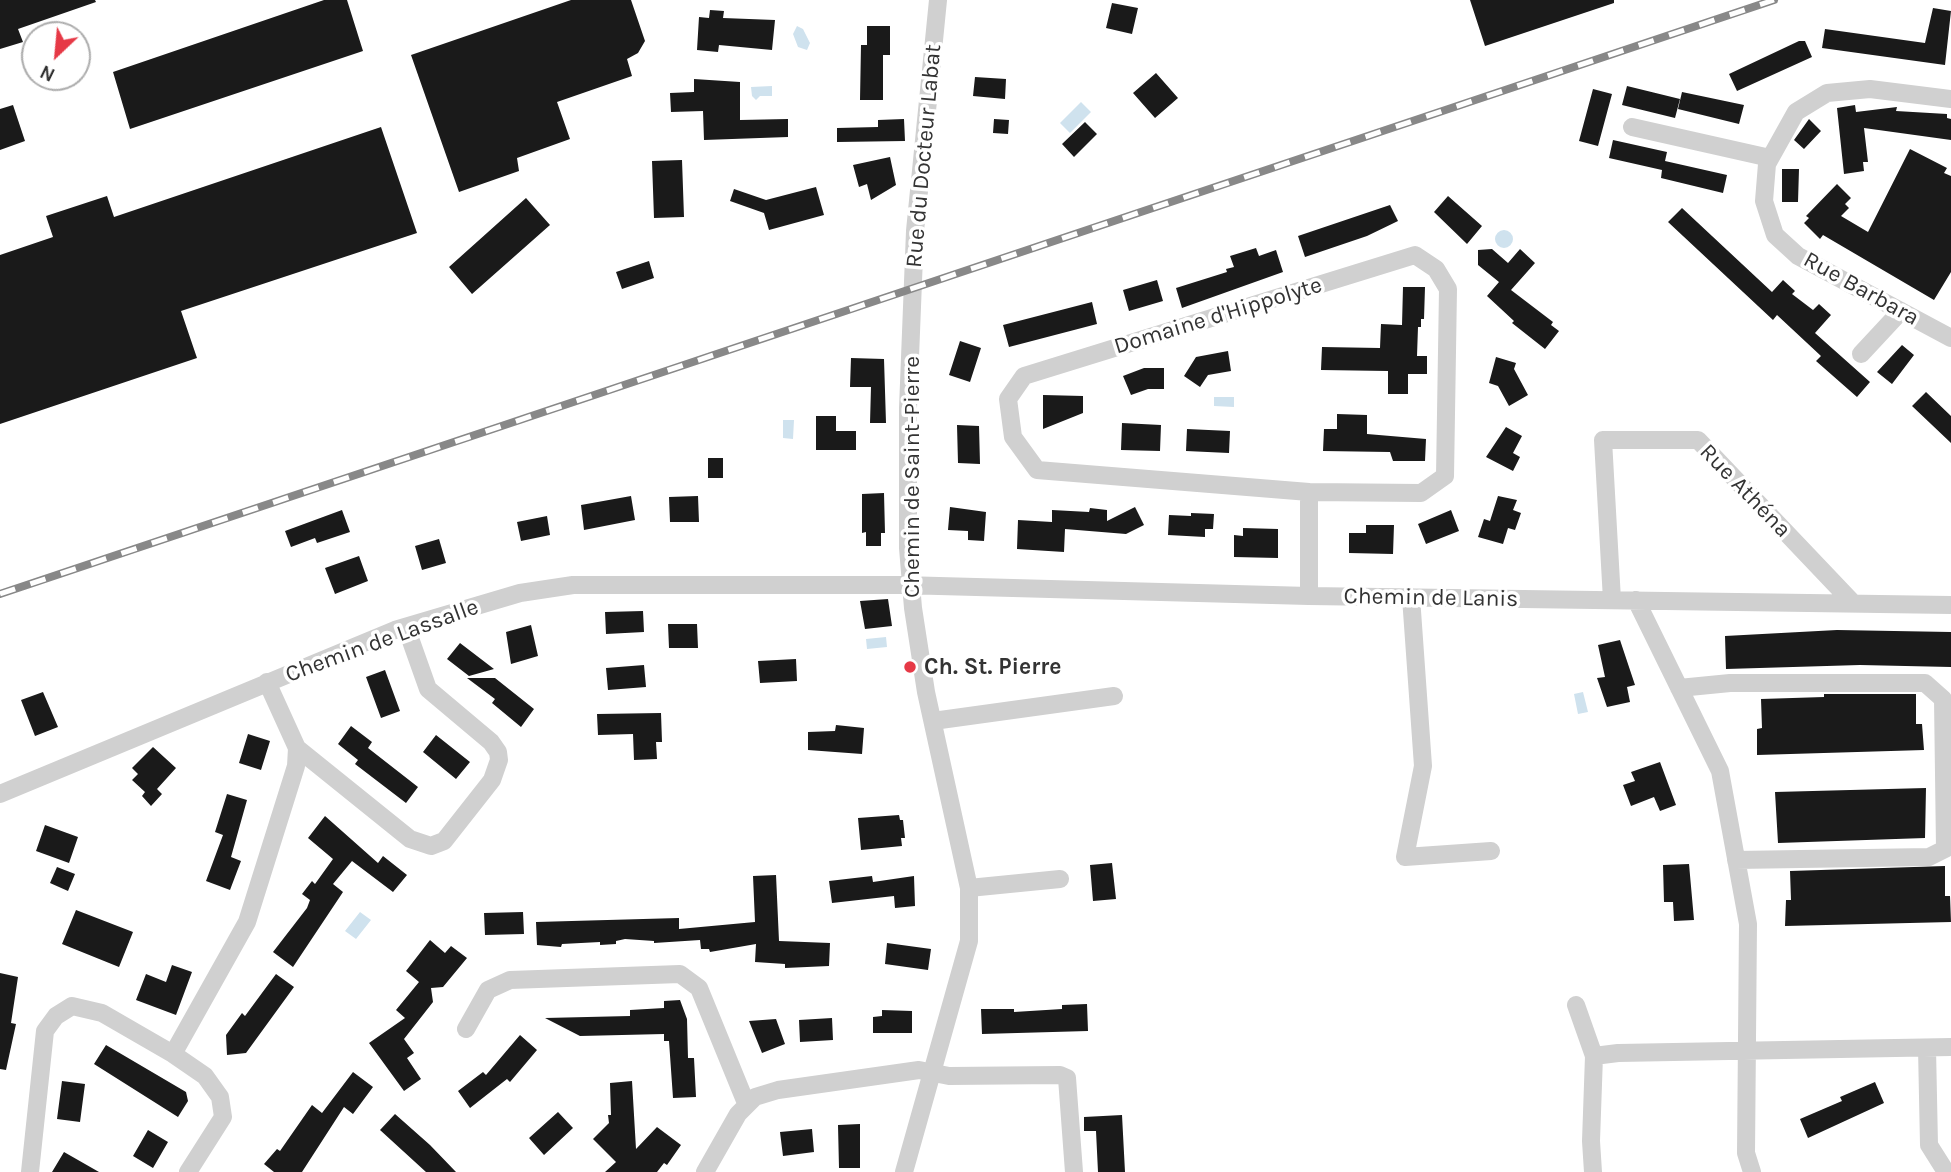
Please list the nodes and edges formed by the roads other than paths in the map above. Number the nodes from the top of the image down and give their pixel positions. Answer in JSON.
{"nodes":[{"id":1,"x":938,"y":0,"type":"edge"},
{"id":2,"x":1951,"y":99,"type":"edge"},
{"id":3,"x":1632,"y":127,"type":"dead end"},
{"id":4,"x":1770,"y":158,"type":"junction"},
{"id":5,"x":1901,"y":311,"type":"junction"},
{"id":6,"x":912,"y":313,"type":"joint"},
{"id":7,"x":1951,"y":338,"type":"edge"},
{"id":8,"x":1861,"y":354,"type":"dead end"},
{"id":9,"x":1309,"y":492,"type":"junction"},
{"id":10,"x":911,"y":585,"type":"junction"},
{"id":11,"x":1309,"y":596,"type":"junction"},
{"id":12,"x":1411,"y":597,"type":"junction"},
{"id":13,"x":1612,"y":600,"type":"junction"},
{"id":14,"x":1636,"y":600,"type":"junction"},
{"id":15,"x":1853,"y":603,"type":"junction"},
{"id":16,"x":1951,"y":605,"type":"edge"},
{"id":17,"x":406,"y":628,"type":"junction"},
{"id":18,"x":267,"y":682,"type":"junction"},
{"id":19,"x":1679,"y":688,"type":"junction"},
{"id":20,"x":1114,"y":696,"type":"dead end"},
{"id":21,"x":1947,"y":702,"type":"edge"},
{"id":22,"x":933,"y":721,"type":"junction"},
{"id":23,"x":297,"y":748,"type":"junction"},
{"id":24,"x":0,"y":794,"type":"edge"},
{"id":25,"x":1491,"y":851,"type":"dead end"},
{"id":26,"x":1736,"y":860,"type":"junction"},
{"id":27,"x":1060,"y":879,"type":"dead end"},
{"id":28,"x":968,"y":888,"type":"junction"},
{"id":29,"x":1576,"y":1005,"type":"dead end"},
{"id":30,"x":466,"y":1029,"type":"dead end"},
{"id":31,"x":1927,"y":1048,"type":"junction"},
{"id":32,"x":1951,"y":1048,"type":"edge"},
{"id":33,"x":1748,"y":1051,"type":"junction"},
{"id":34,"x":173,"y":1054,"type":"junction"},
{"id":35,"x":1594,"y":1056,"type":"junction"},
{"id":36,"x":932,"y":1073,"type":"junction"},
{"id":37,"x":746,"y":1103,"type":"junction"},
{"id":38,"x":30,"y":1172,"type":"edge"},
{"id":39,"x":188,"y":1172,"type":"edge"},
{"id":40,"x":705,"y":1172,"type":"edge"},
{"id":41,"x":904,"y":1172,"type":"edge"},
{"id":42,"x":1074,"y":1172,"type":"edge"},
{"id":43,"x":1593,"y":1172,"type":"edge"},
{"id":44,"x":1752,"y":1172,"type":"edge"},
{"id":45,"x":1946,"y":1172,"type":"edge"}],
"edges":[{"from":1,"to":6,"type":"street","name":"Rue du Docteur Labat"},
{"from":2,"to":4,"type":"street","name":"Rue Barbara"},
{"from":3,"to":4,"type":"street"},
{"from":4,"to":5,"type":"street","name":"Rue Barbara"},
{"from":5,"to":7,"type":"street","name":"Rue Barbara"},
{"from":5,"to":8,"type":"street"},
{"from":6,"to":10,"type":"street","name":"Chemin de Saint-Pierre"},
{"from":9,"to":9,"type":"street","name":"Domaine d'Hippolyte"},
{"from":9,"to":11,"type":"street"},
{"from":10,"to":11,"type":"street","name":"Chemin de Lanis"},
{"from":10,"to":17,"type":"street","name":"Chemin de Lassalle"},
{"from":10,"to":22,"type":"street","name":"Chemin de Saint-Pierre"},
{"from":11,"to":12,"type":"street","name":"Chemin de Lanis"},
{"from":12,"to":13,"type":"street","name":"Chemin de Lanis"},
{"from":12,"to":25,"type":"street"},
{"from":13,"to":14,"type":"street","name":"Chemin de Lanis"},
{"from":13,"to":15,"type":"street","name":"Rue Athéna"},
{"from":14,"to":15,"type":"street","name":"Chemin de Lanis"},
{"from":14,"to":19,"type":"street"},
{"from":15,"to":16,"type":"street","name":"Chemin de Lanis"},
{"from":17,"to":18,"type":"street","name":"Chemin de Lassalle"},
{"from":17,"to":23,"type":"street"},
{"from":18,"to":23,"type":"street"},
{"from":18,"to":24,"type":"street","name":"Chemin de Lassalle"},
{"from":19,"to":21,"type":"street"},
{"from":19,"to":26,"type":"street"},
{"from":20,"to":22,"type":"street"},
{"from":21,"to":26,"type":"street"},
{"from":22,"to":28,"type":"street","name":"Chemin de Saint-Pierre"},
{"from":23,"to":34,"type":"street"},
{"from":26,"to":33,"type":"street"},
{"from":27,"to":28,"type":"street"},
{"from":28,"to":36,"type":"street","name":"Chemin de Saint-Pierre"},
{"from":29,"to":35,"type":"street"},
{"from":30,"to":37,"type":"street"},
{"from":31,"to":32,"type":"street"},
{"from":31,"to":33,"type":"street"},
{"from":31,"to":45,"type":"street"},
{"from":33,"to":35,"type":"street"},
{"from":33,"to":44,"type":"street"},
{"from":34,"to":38,"type":"street"},
{"from":34,"to":39,"type":"street"},
{"from":35,"to":43,"type":"street"},
{"from":36,"to":37,"type":"street"},
{"from":36,"to":41,"type":"street","name":"Chemin de Saint-Pierre"},
{"from":36,"to":42,"type":"street"},
{"from":37,"to":40,"type":"street"}]}
